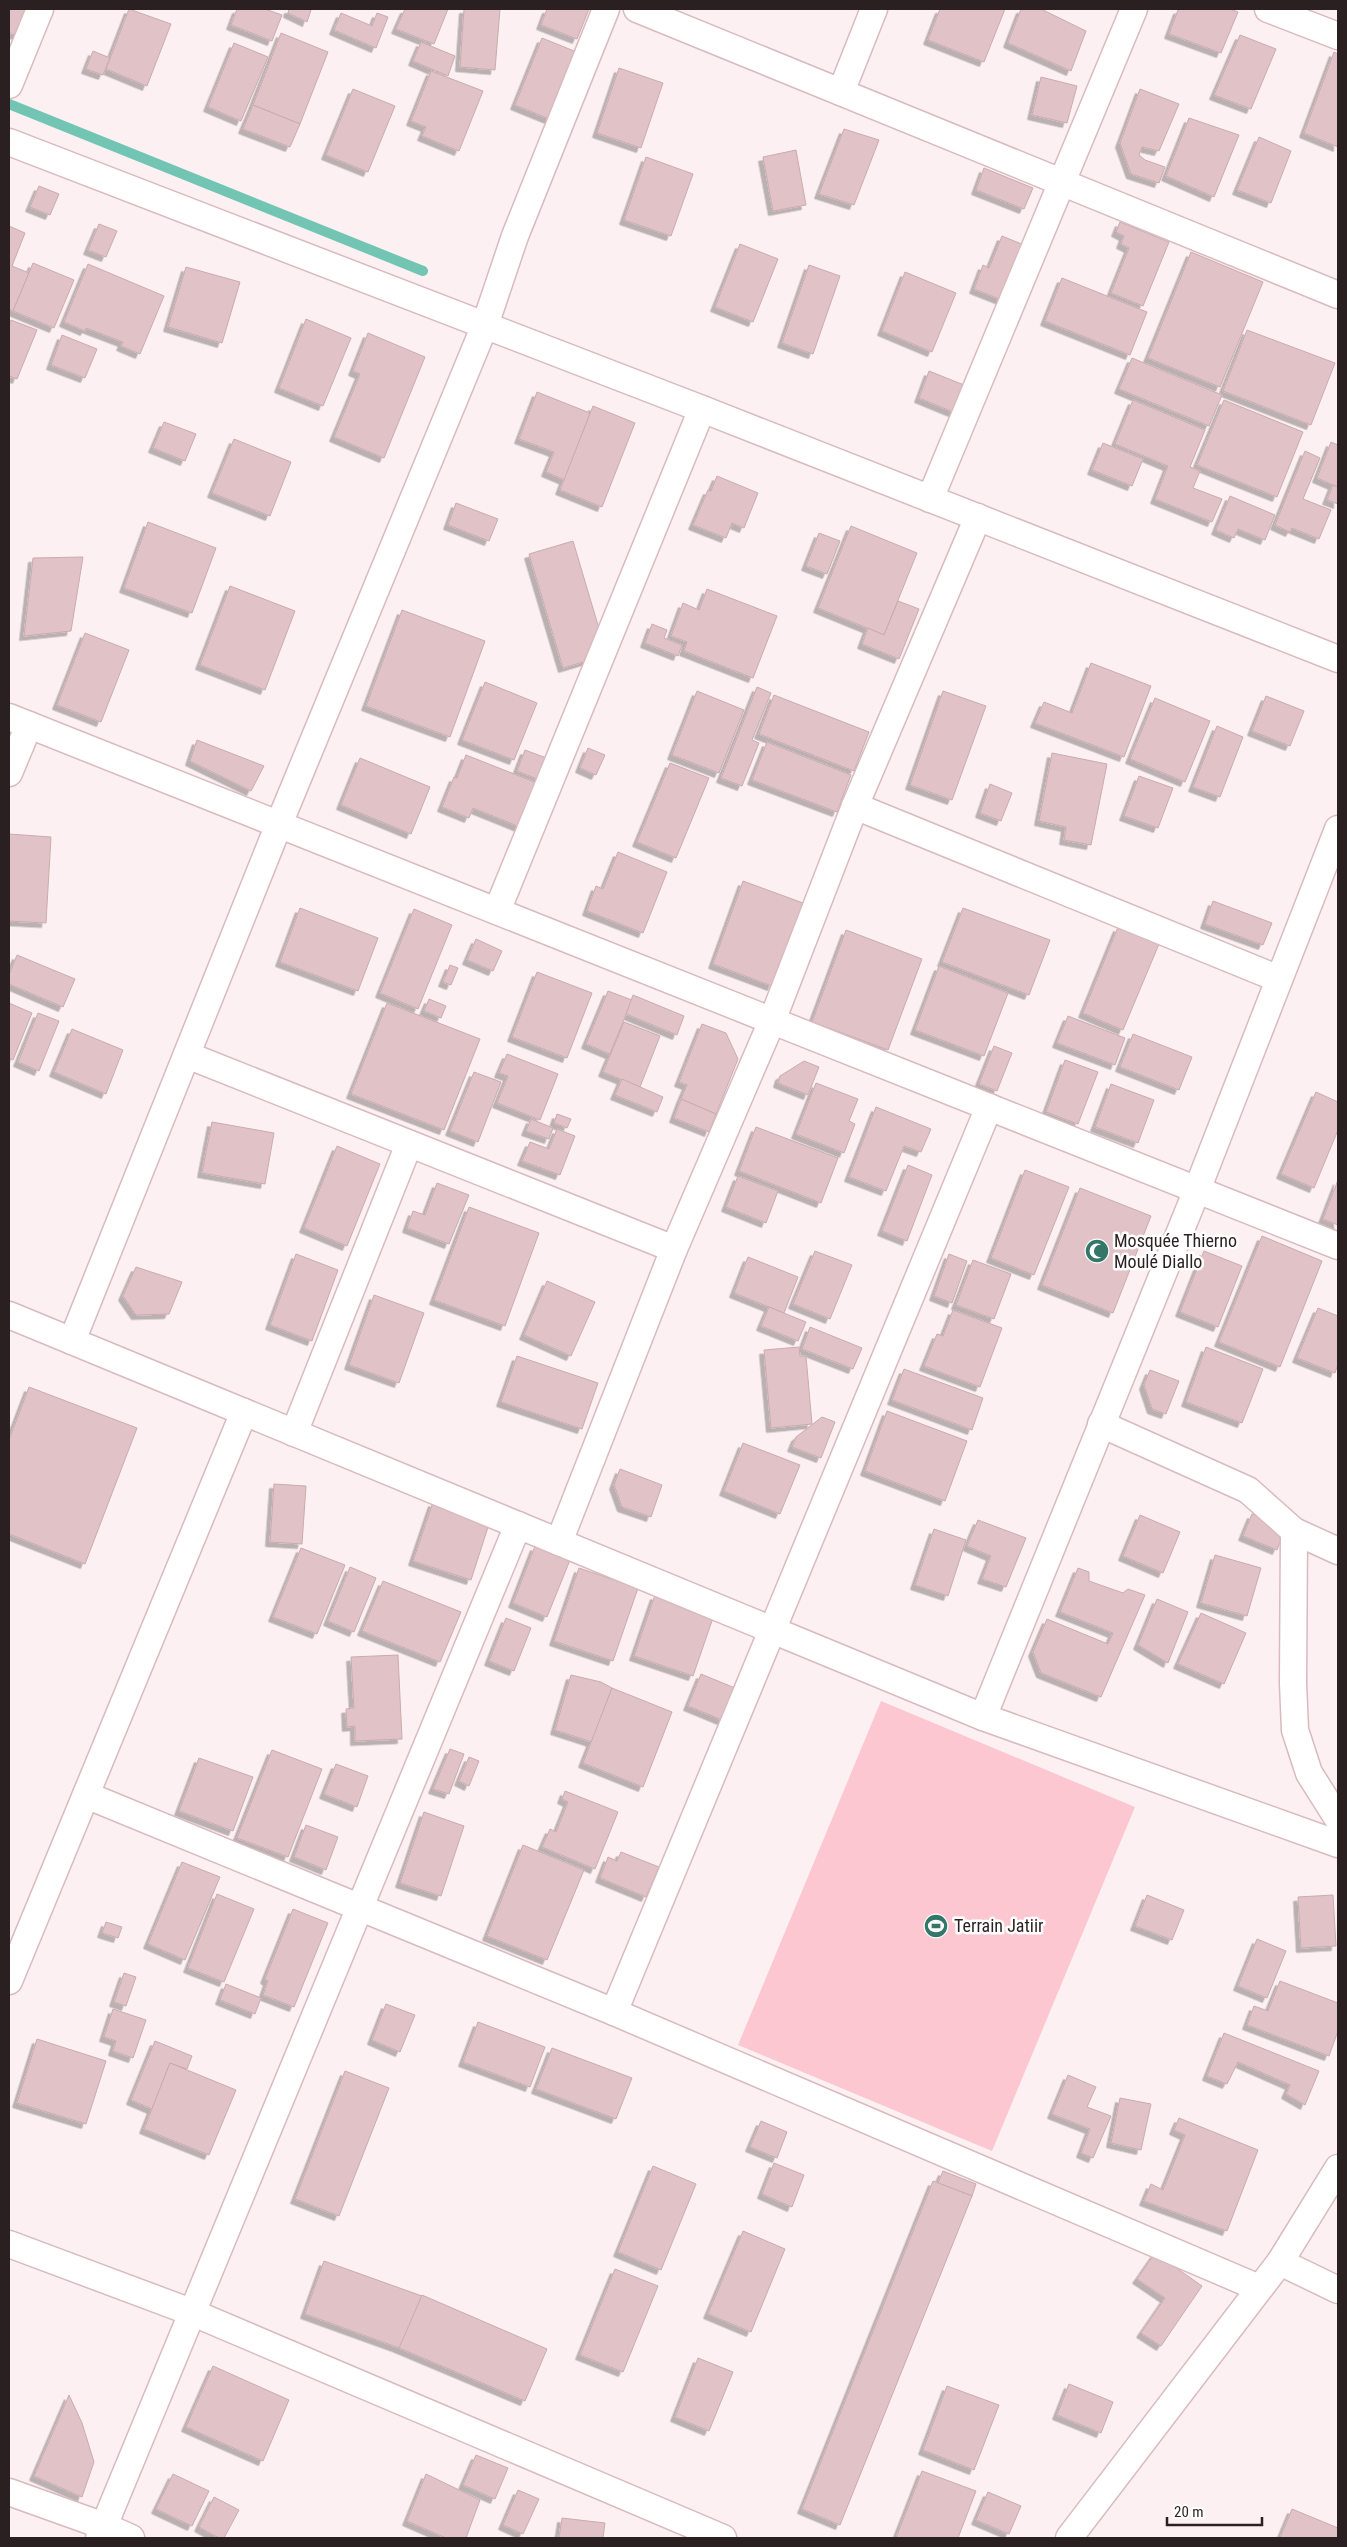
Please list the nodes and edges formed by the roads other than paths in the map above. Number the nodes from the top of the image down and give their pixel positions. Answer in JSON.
{"nodes":[{"id":1,"x":40,"y":9,"type":"edge"},
{"id":2,"x":606,"y":9,"type":"edge"},
{"id":3,"x":637,"y":9,"type":"edge"},
{"id":4,"x":874,"y":9,"type":"edge"},
{"id":5,"x":1134,"y":9,"type":"edge"},
{"id":6,"x":1268,"y":9,"type":"edge"},
{"id":7,"x":1338,"y":36,"type":"edge"},
{"id":8,"x":9,"y":85,"type":"edge"},
{"id":9,"x":840,"y":92,"type":"junction"},
{"id":10,"x":9,"y":142,"type":"edge"},
{"id":11,"x":1060,"y":182,"type":"junction"},
{"id":12,"x":1338,"y":295,"type":"edge"},
{"id":13,"x":485,"y":325,"type":"junction"},
{"id":14,"x":702,"y":408,"type":"junction"},
{"id":15,"x":930,"y":499,"type":"junction"},
{"id":16,"x":978,"y":517,"type":"junction"},
{"id":17,"x":1338,"y":659,"type":"edge"},
{"id":18,"x":19,"y":721,"type":"edge"},
{"id":19,"x":9,"y":773,"type":"edge"},
{"id":20,"x":855,"y":806,"type":"junction"},
{"id":21,"x":279,"y":824,"type":"junction"},
{"id":22,"x":1338,"y":829,"type":"edge"},
{"id":23,"x":498,"y":911,"type":"junction"},
{"id":24,"x":1278,"y":978,"type":"junction"},
{"id":25,"x":772,"y":1020,"type":"junction"},
{"id":26,"x":187,"y":1055,"type":"junction"},
{"id":27,"x":988,"y":1107,"type":"junction"},
{"id":28,"x":409,"y":1144,"type":"junction"},
{"id":29,"x":1197,"y":1190,"type":"junction"},
{"id":30,"x":1338,"y":1246,"type":"edge"},
{"id":31,"x":674,"y":1249,"type":"junction"},
{"id":32,"x":9,"y":1315,"type":"edge"},
{"id":33,"x":72,"y":1341,"type":"junction"},
{"id":34,"x":244,"y":1412,"type":"junction"},
{"id":35,"x":1101,"y":1424,"type":"junction"},
{"id":36,"x":294,"y":1433,"type":"junction"},
{"id":37,"x":518,"y":1525,"type":"junction"},
{"id":38,"x":1294,"y":1531,"type":"junction"},
{"id":39,"x":559,"y":1542,"type":"junction"},
{"id":40,"x":1338,"y":1551,"type":"edge"},
{"id":41,"x":773,"y":1630,"type":"junction"},
{"id":42,"x":983,"y":1716,"type":"junction"},
{"id":43,"x":86,"y":1794,"type":"junction"},
{"id":44,"x":1338,"y":1819,"type":"edge"},
{"id":45,"x":1338,"y":1844,"type":"edge"},
{"id":46,"x":360,"y":1907,"type":"junction"},
{"id":47,"x":9,"y":1981,"type":"edge"},
{"id":48,"x":614,"y":2012,"type":"junction"},
{"id":49,"x":1338,"y":2168,"type":"edge"},
{"id":50,"x":9,"y":2244,"type":"edge"},
{"id":51,"x":1280,"y":2262,"type":"junction"},
{"id":52,"x":1259,"y":2288,"type":"junction"},
{"id":53,"x":1338,"y":2290,"type":"edge"},
{"id":54,"x":191,"y":2312,"type":"junction"},
{"id":55,"x":9,"y":2492,"type":"edge"},
{"id":56,"x":685,"y":2531,"type":"edge"},
{"id":57,"x":102,"y":2532,"type":"edge"},
{"id":58,"x":131,"y":2538,"type":"edge"},
{"id":59,"x":723,"y":2538,"type":"edge"},
{"id":60,"x":1069,"y":2538,"type":"edge"}],
"edges":[{"from":1,"to":8,"type":"street"},
{"from":2,"to":13,"type":"street"},
{"from":3,"to":9,"type":"street"},
{"from":4,"to":9,"type":"street"},
{"from":5,"to":11,"type":"street"},
{"from":6,"to":7,"type":"street"},
{"from":9,"to":11,"type":"street"},
{"from":10,"to":13,"type":"street"},
{"from":11,"to":12,"type":"street"},
{"from":11,"to":15,"type":"street"},
{"from":13,"to":14,"type":"street"},
{"from":13,"to":21,"type":"street"},
{"from":14,"to":15,"type":"street"},
{"from":14,"to":23,"type":"street"},
{"from":15,"to":16,"type":"street"},
{"from":16,"to":17,"type":"street"},
{"from":16,"to":20,"type":"street"},
{"from":18,"to":19,"type":"street"},
{"from":18,"to":21,"type":"street"},
{"from":20,"to":24,"type":"street"},
{"from":20,"to":25,"type":"street"},
{"from":21,"to":23,"type":"street"},
{"from":21,"to":26,"type":"street"},
{"from":22,"to":24,"type":"street"},
{"from":23,"to":25,"type":"street"},
{"from":24,"to":29,"type":"street"},
{"from":25,"to":27,"type":"street"},
{"from":25,"to":31,"type":"street"},
{"from":26,"to":28,"type":"street"},
{"from":26,"to":33,"type":"street"},
{"from":27,"to":29,"type":"street"},
{"from":27,"to":41,"type":"street"},
{"from":28,"to":31,"type":"street"},
{"from":28,"to":36,"type":"street"},
{"from":29,"to":30,"type":"street"},
{"from":29,"to":35,"type":"street"},
{"from":31,"to":39,"type":"street"},
{"from":32,"to":33,"type":"street"},
{"from":33,"to":34,"type":"street"},
{"from":34,"to":36,"type":"street"},
{"from":34,"to":43,"type":"street"},
{"from":35,"to":38,"type":"street"},
{"from":35,"to":42,"type":"street"},
{"from":36,"to":37,"type":"street"},
{"from":37,"to":39,"type":"street"},
{"from":37,"to":46,"type":"street"},
{"from":38,"to":40,"type":"street"},
{"from":38,"to":44,"type":"street"},
{"from":39,"to":41,"type":"street"},
{"from":41,"to":42,"type":"street"},
{"from":41,"to":48,"type":"street"},
{"from":42,"to":45,"type":"street"},
{"from":43,"to":46,"type":"street"},
{"from":43,"to":47,"type":"street"},
{"from":46,"to":48,"type":"street"},
{"from":46,"to":54,"type":"street"},
{"from":48,"to":52,"type":"street"},
{"from":49,"to":51,"type":"street"},
{"from":50,"to":54,"type":"street"},
{"from":51,"to":52,"type":"street"},
{"from":51,"to":53,"type":"street"},
{"from":52,"to":60,"type":"street"},
{"from":54,"to":56,"type":"street"},
{"from":54,"to":57,"type":"street"},
{"from":55,"to":57,"type":"street"},
{"from":56,"to":59,"type":"street"},
{"from":57,"to":58,"type":"street"}]}
